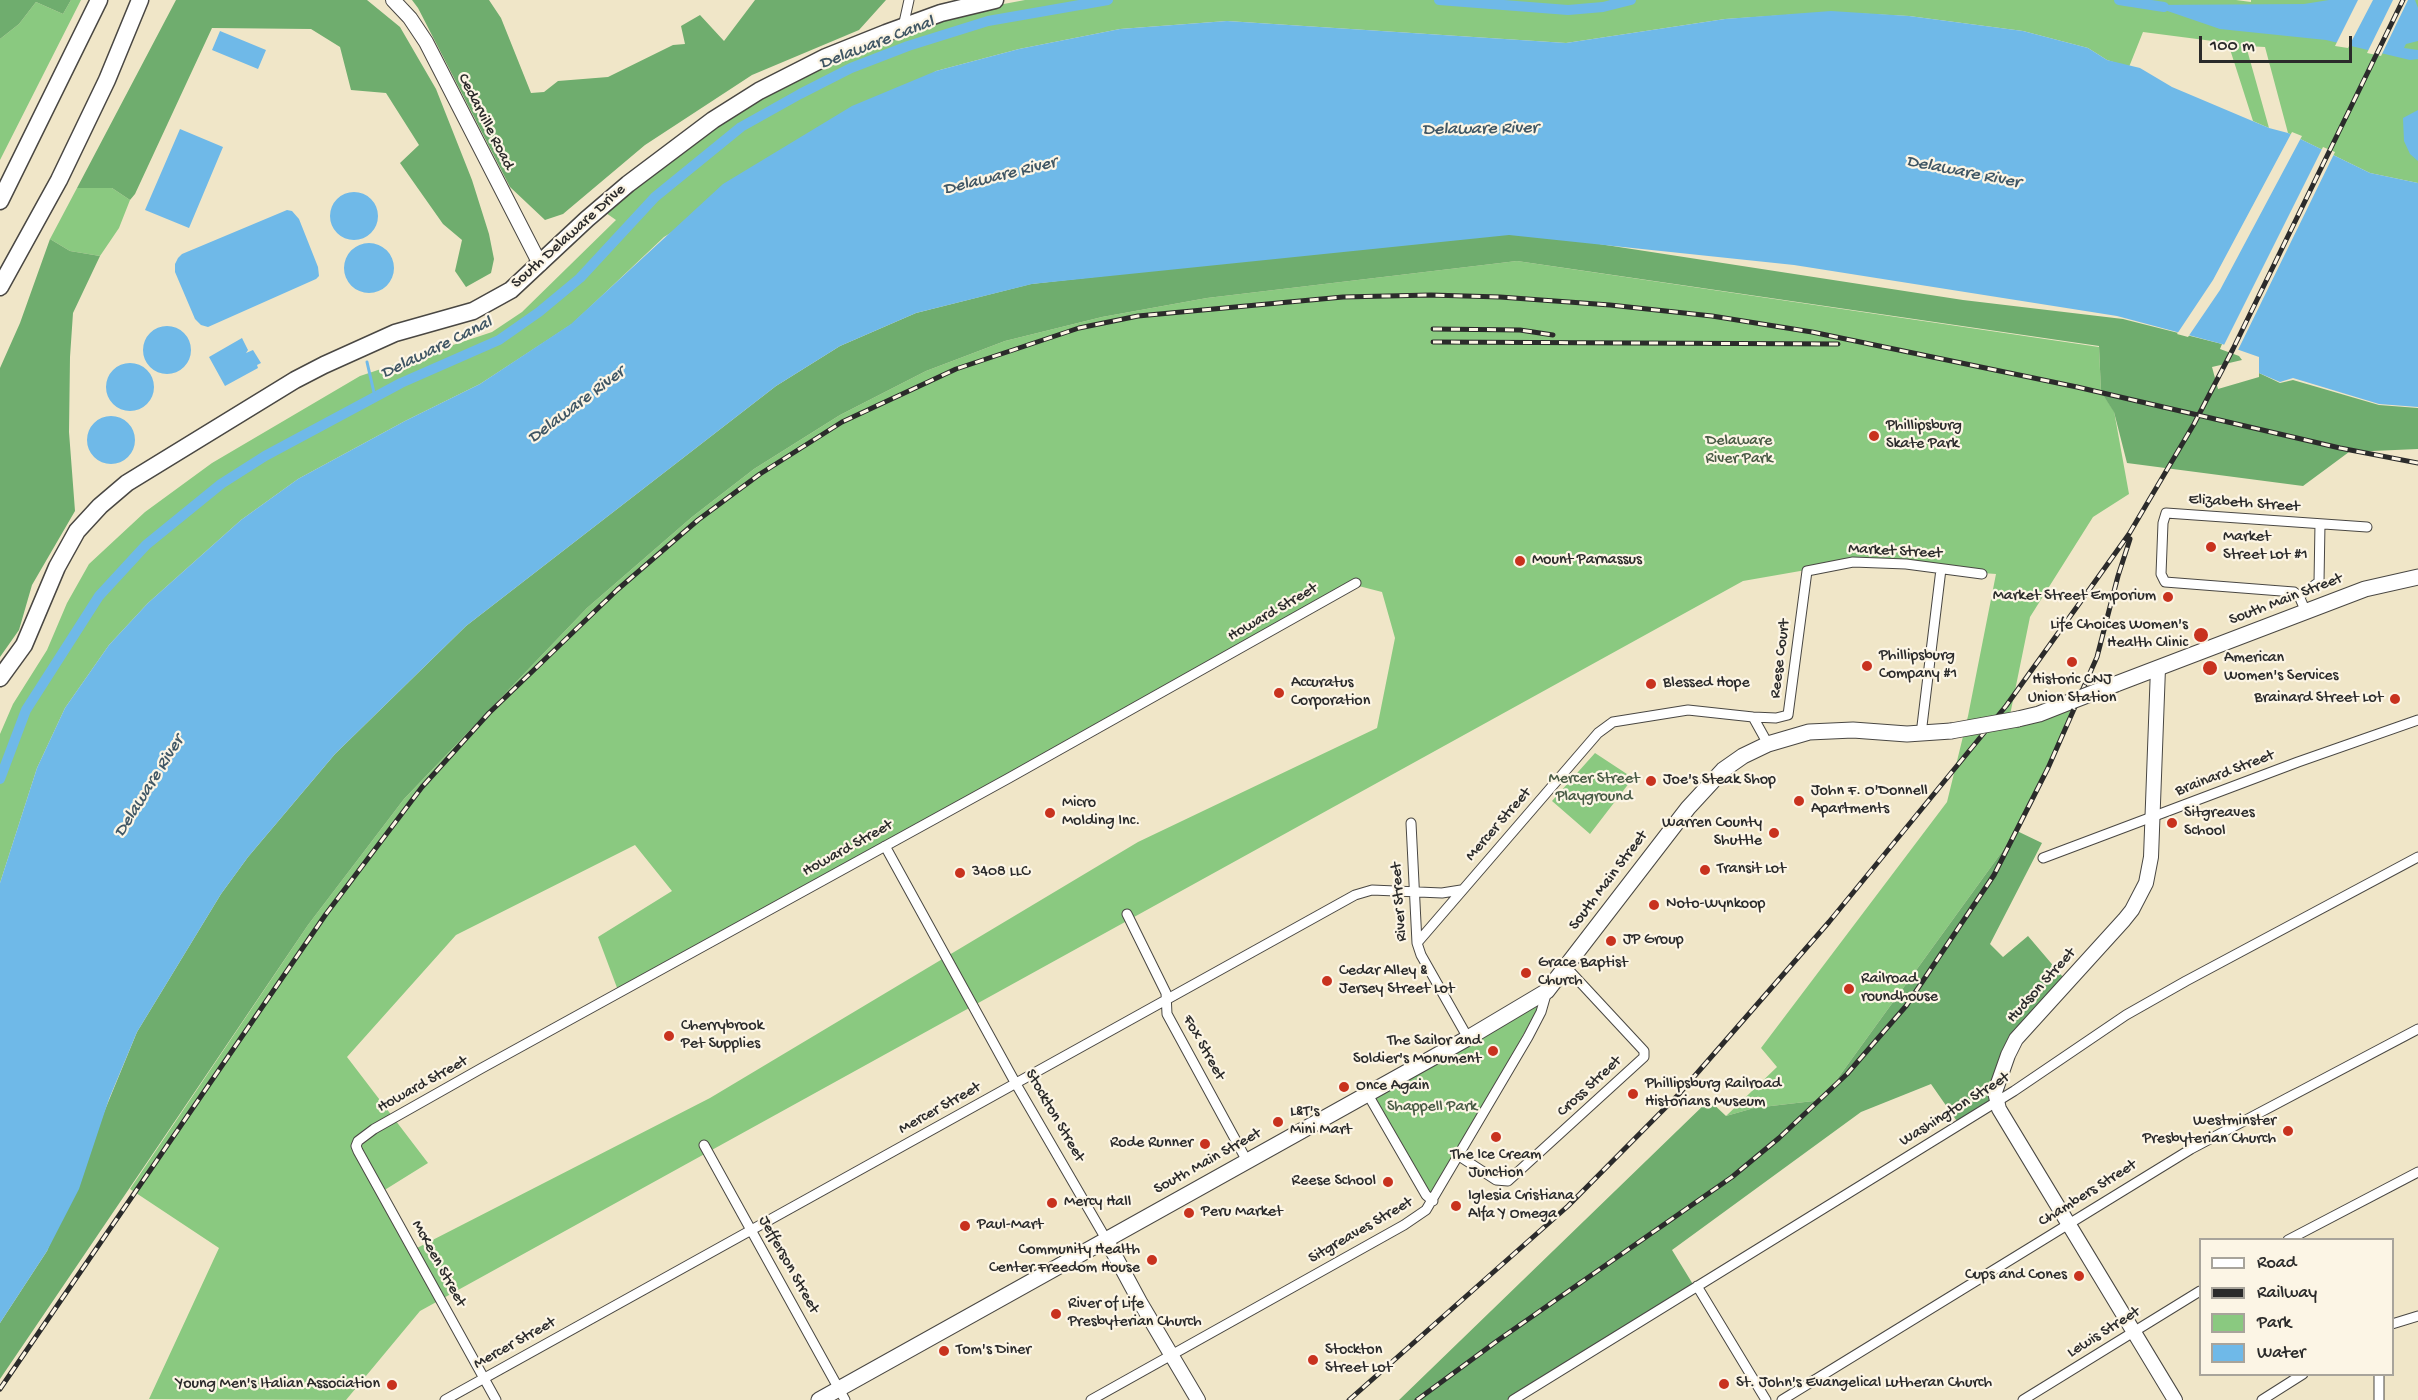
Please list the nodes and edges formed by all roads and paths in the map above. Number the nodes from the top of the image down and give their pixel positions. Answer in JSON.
{"nodes":[{"id":1,"x":99,"y":0,"type":"edge"},
{"id":2,"x":140,"y":0,"type":"edge"},
{"id":3,"x":393,"y":0,"type":"edge"},
{"id":4,"x":909,"y":0,"type":"edge"},
{"id":5,"x":989,"y":0,"type":"edge"},
{"id":6,"x":903,"y":27,"type":"junction"},
{"id":7,"x":0,"y":201,"type":"edge"},
{"id":8,"x":540,"y":264,"type":"junction"},
{"id":9,"x":0,"y":287,"type":"edge"},
{"id":10,"x":2320,"y":524,"type":"junction"},
{"id":11,"x":2367,"y":527,"type":"dead end"},
{"id":12,"x":1941,"y":569,"type":"junction"},
{"id":13,"x":1807,"y":571,"type":"joint"},
{"id":14,"x":1982,"y":574,"type":"dead end"},
{"id":15,"x":2418,"y":577,"type":"edge"},
{"id":16,"x":1356,"y":583,"type":"dead end"},
{"id":17,"x":2299,"y":596,"type":"junction"},
{"id":18,"x":2306,"y":612,"type":"junction"},
{"id":19,"x":2158,"y":668,"type":"junction"},
{"id":20,"x":0,"y":678,"type":"edge"},
{"id":21,"x":1753,"y":717,"type":"junction"},
{"id":22,"x":2418,"y":720,"type":"edge"},
{"id":23,"x":1921,"y":734,"type":"junction"},
{"id":24,"x":1768,"y":744,"type":"junction"},
{"id":25,"x":2153,"y":817,"type":"junction"},
{"id":26,"x":1411,"y":823,"type":"dead end"},
{"id":27,"x":885,"y":846,"type":"junction"},
{"id":28,"x":2418,"y":857,"type":"edge"},
{"id":29,"x":2043,"y":858,"type":"dead end"},
{"id":30,"x":1461,"y":890,"type":"junction"},
{"id":31,"x":1414,"y":891,"type":"junction"},
{"id":32,"x":1127,"y":914,"type":"dead end"},
{"id":33,"x":1417,"y":943,"type":"junction"},
{"id":34,"x":1566,"y":967,"type":"junction"},
{"id":35,"x":1547,"y":991,"type":"junction"},
{"id":36,"x":1167,"y":998,"type":"junction"},
{"id":37,"x":2418,"y":1029,"type":"edge"},
{"id":38,"x":1468,"y":1038,"type":"junction"},
{"id":39,"x":1016,"y":1084,"type":"junction"},
{"id":40,"x":1368,"y":1093,"type":"junction"},
{"id":41,"x":1996,"y":1102,"type":"junction"},
{"id":42,"x":357,"y":1143,"type":"joint"},
{"id":43,"x":704,"y":1145,"type":"dead end"},
{"id":44,"x":1459,"y":1156,"type":"junction"},
{"id":45,"x":1247,"y":1161,"type":"junction"},
{"id":46,"x":2418,"y":1172,"type":"edge"},
{"id":47,"x":1433,"y":1201,"type":"junction"},
{"id":48,"x":2069,"y":1224,"type":"junction"},
{"id":49,"x":752,"y":1230,"type":"junction"},
{"id":50,"x":2291,"y":1238,"type":"edge"},
{"id":51,"x":1106,"y":1239,"type":"junction"},
{"id":52,"x":1697,"y":1286,"type":"junction"},
{"id":53,"x":2199,"y":1292,"type":"edge"},
{"id":54,"x":2418,"y":1316,"type":"edge"},
{"id":55,"x":2394,"y":1323,"type":"edge"},
{"id":56,"x":2134,"y":1332,"type":"junction"},
{"id":57,"x":1173,"y":1354,"type":"junction"},
{"id":58,"x":2300,"y":1376,"type":"edge"},
{"id":59,"x":2379,"y":1376,"type":"edge"},
{"id":60,"x":484,"y":1378,"type":"junction"},
{"id":61,"x":842,"y":1395,"type":"edge"},
{"id":62,"x":445,"y":1400,"type":"edge"},
{"id":63,"x":496,"y":1400,"type":"edge"},
{"id":64,"x":819,"y":1400,"type":"edge"},
{"id":65,"x":1091,"y":1400,"type":"edge"},
{"id":66,"x":1198,"y":1400,"type":"edge"},
{"id":67,"x":1513,"y":1400,"type":"edge"},
{"id":68,"x":1766,"y":1400,"type":"edge"},
{"id":69,"x":1782,"y":1400,"type":"edge"},
{"id":70,"x":2023,"y":1400,"type":"edge"},
{"id":71,"x":2175,"y":1400,"type":"edge"},
{"id":72,"x":2262,"y":1400,"type":"edge"},
{"id":73,"x":2379,"y":1400,"type":"edge"}],
"edges":[{"from":1,"to":7,"type":"highway"},
{"from":2,"to":9,"type":"highway"},
{"from":3,"to":8,"type":"street","name":"Cedarville Road"},
{"from":4,"to":6,"type":"street"},
{"from":5,"to":6,"type":"highway","name":"South Delaware Drive"},
{"from":6,"to":8,"type":"highway","name":"South Delaware Drive"},
{"from":8,"to":20,"type":"highway","name":"South Delaware Drive"},
{"from":10,"to":11,"type":"street","name":"Elizabeth Street"},
{"from":10,"to":17,"type":"street","name":"Elizabeth Street"},
{"from":10,"to":17,"type":"street","name":"Elizabeth Street"},
{"from":12,"to":13,"type":"street","name":"Market Street"},
{"from":12,"to":14,"type":"street","name":"Market Street"},
{"from":12,"to":23,"type":"street"},
{"from":13,"to":21,"type":"street","name":"Reese Court"},
{"from":15,"to":18,"type":"main road","name":"South Main Street"},
{"from":16,"to":27,"type":"street","name":"Howard Street"},
{"from":17,"to":18,"type":"street"},
{"from":18,"to":19,"type":"main road","name":"South Main Street"},
{"from":19,"to":23,"type":"main road","name":"South Main Street","bridge":true},
{"from":19,"to":25,"type":"street","name":"Hudson Street"},
{"from":21,"to":24,"type":"street"},
{"from":21,"to":30,"type":"street","name":"Mercer Street"},
{"from":22,"to":25,"type":"street","name":"Brainard Street"},
{"from":23,"to":24,"type":"main road","name":"South Main Street"},
{"from":24,"to":34,"type":"main road","name":"South Main Street"},
{"from":25,"to":29,"type":"street","name":"Brainard Street"},
{"from":25,"to":41,"type":"street","name":"Hudson Street"},
{"from":26,"to":31,"type":"street","name":"River Street"},
{"from":27,"to":39,"type":"street","name":"Stockton Street"},
{"from":27,"to":42,"type":"street","name":"Howard Street"},
{"from":28,"to":41,"type":"street","name":"Washington Street"},
{"from":30,"to":31,"type":"street","name":"Mercer Street"},
{"from":30,"to":33,"type":"street","name":"Mercer Street"},
{"from":31,"to":33,"type":"street","name":"River Street"},
{"from":31,"to":36,"type":"street","name":"Mercer Street"},
{"from":32,"to":36,"type":"street","name":"Fox Street"},
{"from":33,"to":38,"type":"street","name":"River Street"},
{"from":34,"to":35,"type":"main road","name":"South Main Street"},
{"from":34,"to":44,"type":"street","name":"Cross Street"},
{"from":35,"to":38,"type":"main road","name":"South Main Street"},
{"from":35,"to":44,"type":"street","name":"Sitgreaves Street"},
{"from":36,"to":39,"type":"street","name":"Mercer Street"},
{"from":36,"to":45,"type":"street","name":"Fox Street"},
{"from":37,"to":48,"type":"street","name":"Chambers Street"},
{"from":38,"to":40,"type":"main road","name":"South Main Street"},
{"from":39,"to":49,"type":"street","name":"Mercer Street"},
{"from":39,"to":51,"type":"street","name":"Stockton Street"},
{"from":40,"to":45,"type":"main road","name":"South Main Street"},
{"from":40,"to":47,"type":"street"},
{"from":41,"to":48,"type":"street"},
{"from":41,"to":52,"type":"street","name":"Washington Street"},
{"from":42,"to":60,"type":"street","name":"McKeen Street"},
{"from":43,"to":49,"type":"street","name":"Jefferson Street"},
{"from":44,"to":47,"type":"street","name":"Sitgreaves Street"},
{"from":45,"to":51,"type":"main road","name":"South Main Street"},
{"from":46,"to":50,"type":"street"},
{"from":47,"to":57,"type":"street","name":"Sitgreaves Street"},
{"from":48,"to":56,"type":"street"},
{"from":48,"to":69,"type":"street","name":"Chambers Street"},
{"from":49,"to":60,"type":"street","name":"Mercer Street"},
{"from":49,"to":61,"type":"street","name":"Jefferson Street"},
{"from":51,"to":57,"type":"street","name":"Stockton Street"},
{"from":51,"to":61,"type":"main road","name":"South Main Street"},
{"from":52,"to":67,"type":"street","name":"Washington Street"},
{"from":52,"to":68,"type":"street"},
{"from":53,"to":56,"type":"street","name":"Lewis Street"},
{"from":54,"to":55,"type":"street"},
{"from":56,"to":70,"type":"street","name":"Lewis Street"},
{"from":56,"to":71,"type":"street"},
{"from":57,"to":65,"type":"street","name":"Sitgreaves Street"},
{"from":57,"to":66,"type":"street","name":"Stockton Street"},
{"from":58,"to":72,"type":"street"},
{"from":59,"to":73,"type":"street"},
{"from":60,"to":62,"type":"street","name":"Mercer Street"},
{"from":60,"to":63,"type":"street","name":"McKeen Street"},
{"from":61,"to":64,"type":"main road","name":"South Main Street"}]}
